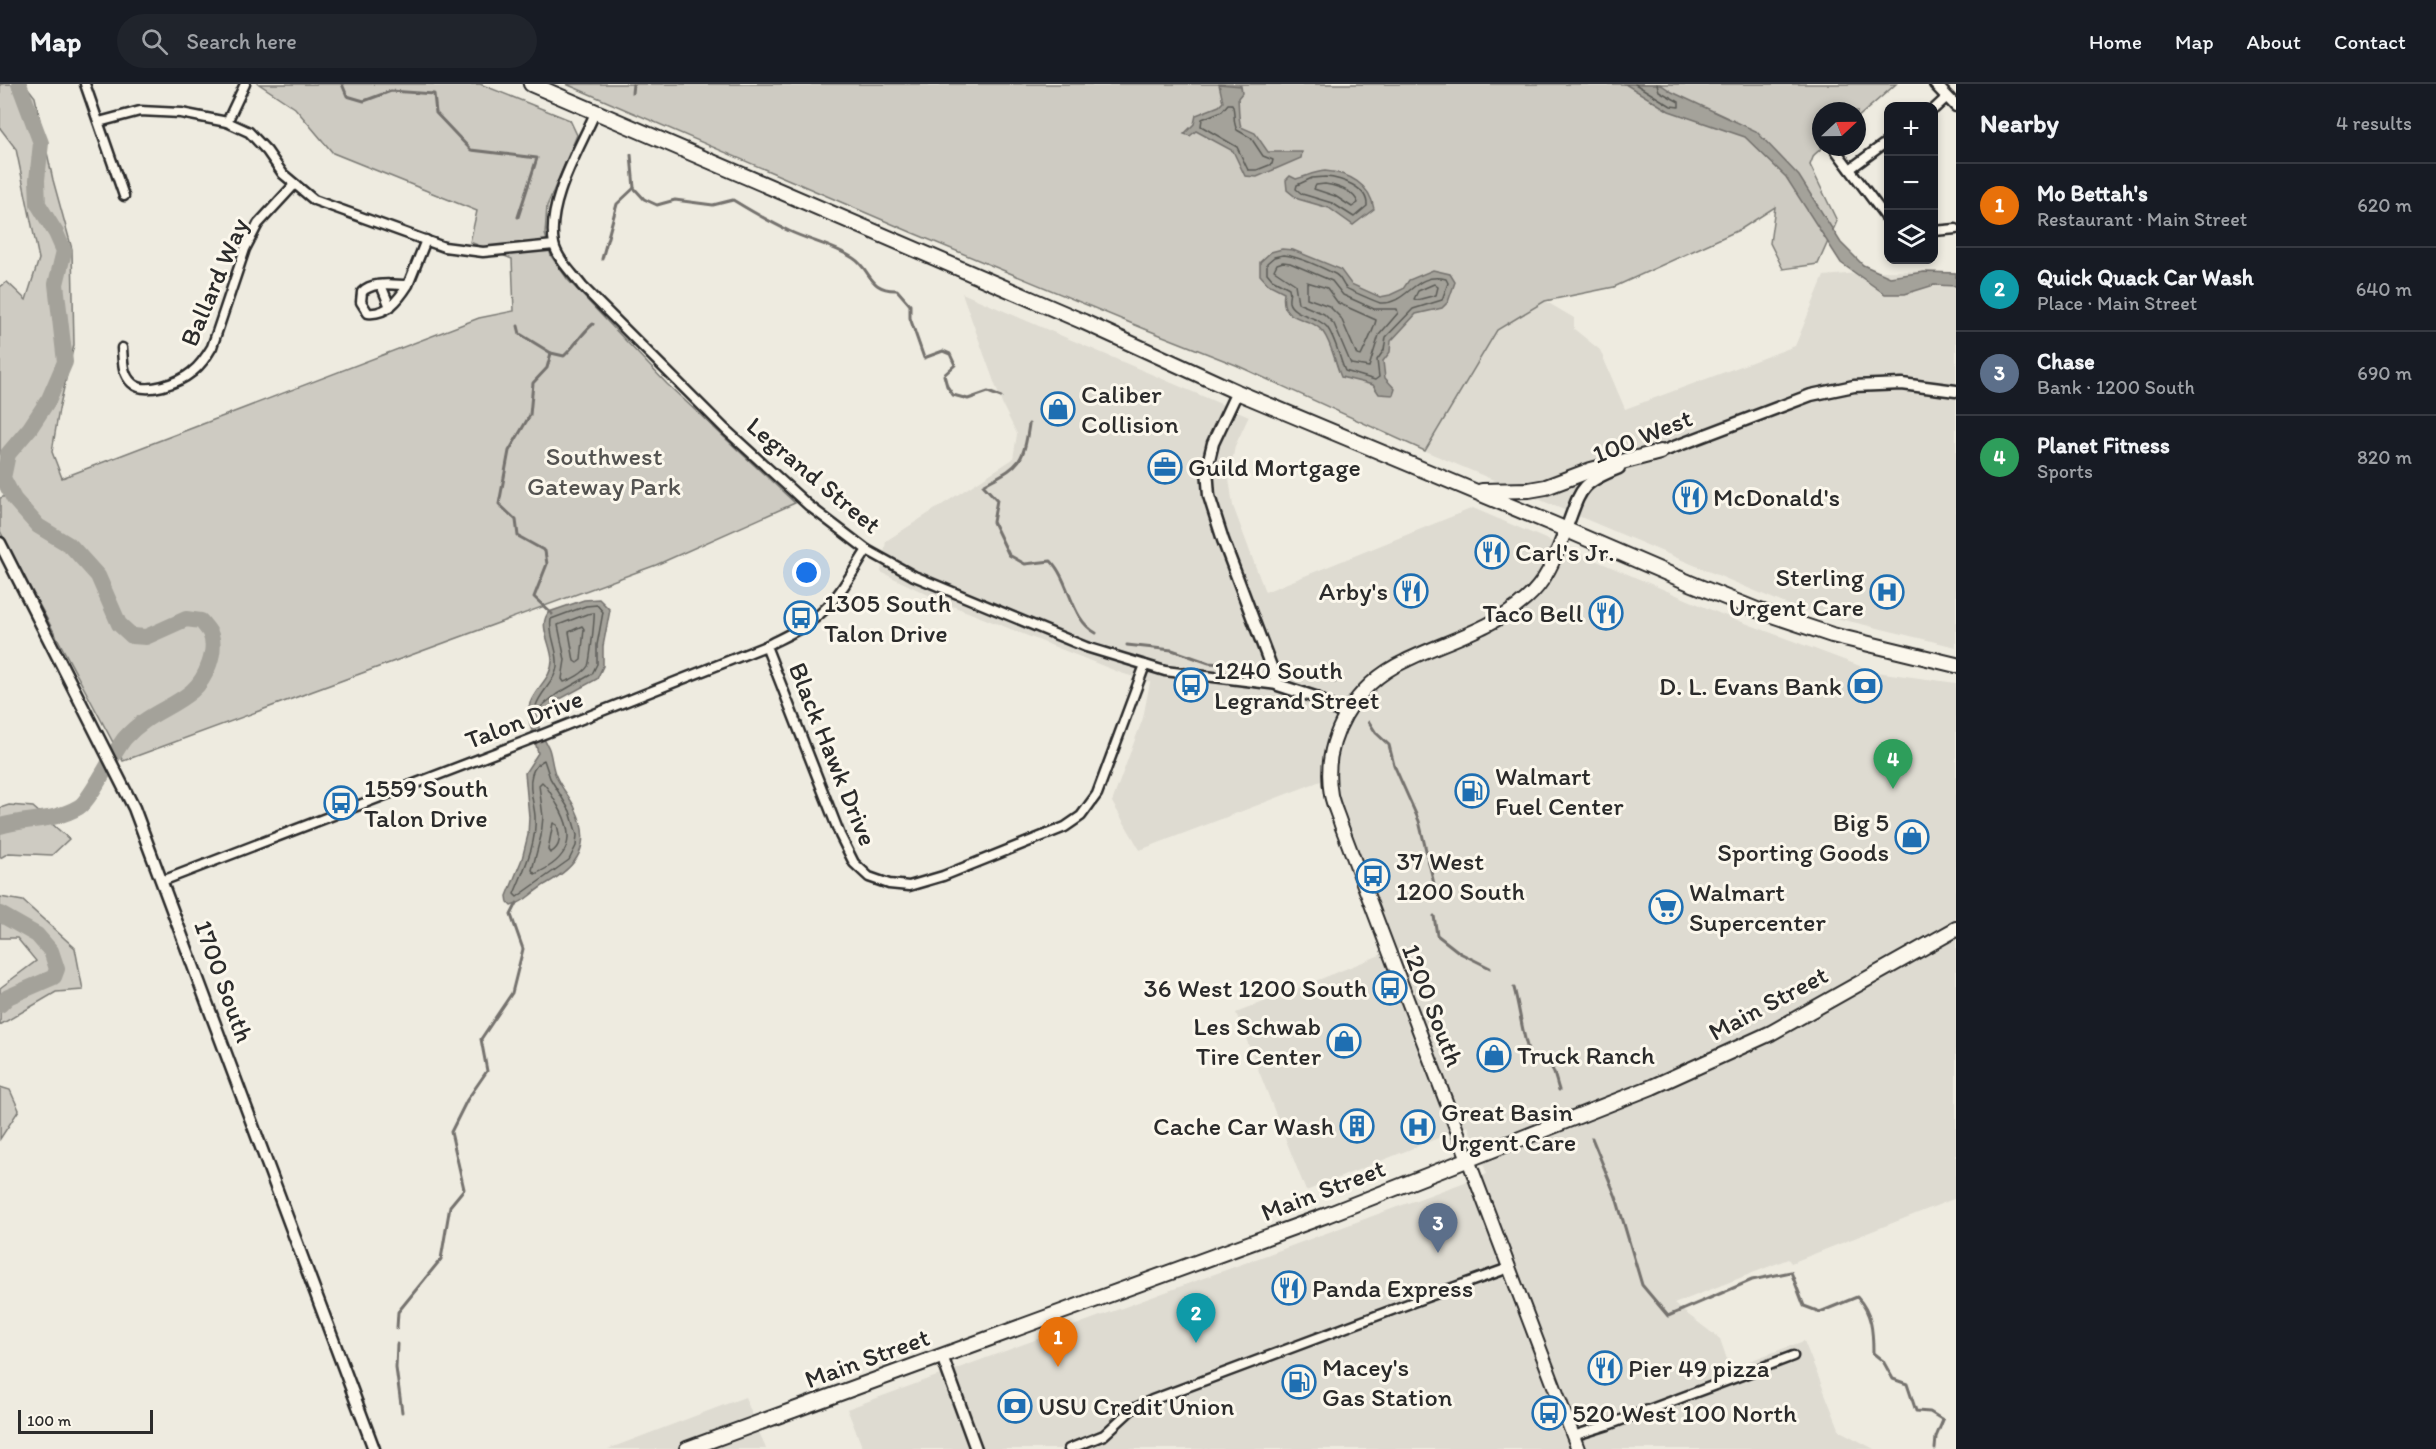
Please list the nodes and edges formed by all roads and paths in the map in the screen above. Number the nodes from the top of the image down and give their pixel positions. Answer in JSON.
{"nodes":[{"id":1,"x":85,"y":84,"type":"edge"},
{"id":2,"x":244,"y":84,"type":"edge"},
{"id":3,"x":531,"y":84,"type":"edge"},
{"id":4,"x":1935,"y":84,"type":"edge"},
{"id":5,"x":1947,"y":97,"type":"junction"},
{"id":6,"x":1938,"y":105,"type":"edge"},
{"id":7,"x":1956,"y":106,"type":"edge"},
{"id":8,"x":595,"y":113,"type":"junction"},
{"id":9,"x":99,"y":122,"type":"junction"},
{"id":10,"x":227,"y":122,"type":"junction"},
{"id":11,"x":1884,"y":144,"type":"edge"},
{"id":12,"x":1840,"y":156,"type":"edge"},
{"id":13,"x":1850,"y":169,"type":"junction"},
{"id":14,"x":294,"y":185,"type":"junction"},
{"id":15,"x":124,"y":196,"type":"dead end"},
{"id":16,"x":1884,"y":215,"type":"edge"},
{"id":17,"x":1956,"y":229,"type":"edge"},
{"id":18,"x":1938,"y":231,"type":"edge"},
{"id":19,"x":426,"y":240,"type":"junction"},
{"id":20,"x":554,"y":246,"type":"junction"},
{"id":21,"x":381,"y":285,"type":"junction"},
{"id":22,"x":408,"y":285,"type":"junction"},
{"id":23,"x":390,"y":307,"type":"junction"},
{"id":24,"x":122,"y":348,"type":"dead end"},
{"id":25,"x":1956,"y":391,"type":"edge"},
{"id":26,"x":1237,"y":392,"type":"junction"},
{"id":27,"x":1660,"y":452,"type":"junction"},
{"id":28,"x":1475,"y":492,"type":"junction"},
{"id":29,"x":1566,"y":529,"type":"junction"},
{"id":30,"x":0,"y":543,"type":"edge"},
{"id":31,"x":867,"y":550,"type":"junction"},
{"id":32,"x":766,"y":646,"type":"junction"},
{"id":33,"x":1146,"y":665,"type":"junction"},
{"id":34,"x":1956,"y":665,"type":"edge"},
{"id":35,"x":1278,"y":685,"type":"junction"},
{"id":36,"x":1345,"y":715,"type":"junction"},
{"id":37,"x":1341,"y":825,"type":"joint"},
{"id":38,"x":162,"y":881,"type":"junction"},
{"id":39,"x":1956,"y":929,"type":"edge"},
{"id":40,"x":1468,"y":1160,"type":"junction"},
{"id":41,"x":1509,"y":1268,"type":"junction"},
{"id":42,"x":942,"y":1356,"type":"junction"},
{"id":43,"x":1793,"y":1356,"type":"dead end"},
{"id":44,"x":1573,"y":1436,"type":"junction"},
{"id":45,"x":374,"y":1449,"type":"edge"},
{"id":46,"x":687,"y":1449,"type":"edge"},
{"id":47,"x":976,"y":1449,"type":"edge"},
{"id":48,"x":1069,"y":1449,"type":"edge"},
{"id":49,"x":1578,"y":1449,"type":"edge"}],
"edges":[{"from":1,"to":9,"type":"street"},
{"from":2,"to":10,"type":"street"},
{"from":3,"to":8,"type":"main road"},
{"from":4,"to":5,"type":"street"},
{"from":5,"to":6,"type":"street"},
{"from":5,"to":7,"type":"street"},
{"from":8,"to":20,"type":"street"},
{"from":8,"to":26,"type":"main road"},
{"from":9,"to":10,"type":"street"},
{"from":9,"to":15,"type":"street"},
{"from":10,"to":14,"type":"street"},
{"from":11,"to":13,"type":"street"},
{"from":12,"to":13,"type":"street"},
{"from":13,"to":16,"type":"street"},
{"from":14,"to":19,"type":"street"},
{"from":14,"to":24,"type":"street","name":"Ballard Way"},
{"from":17,"to":18,"type":"street"},
{"from":19,"to":20,"type":"street"},
{"from":19,"to":22,"type":"street"},
{"from":20,"to":31,"type":"street","name":"Legrand Street"},
{"from":21,"to":22,"type":"street"},
{"from":21,"to":23,"type":"street"},
{"from":21,"to":23,"type":"street"},
{"from":22,"to":23,"type":"street"},
{"from":25,"to":27,"type":"street","name":"100 West"},
{"from":26,"to":28,"type":"main road"},
{"from":26,"to":35,"type":"street"},
{"from":27,"to":28,"type":"main road"},
{"from":27,"to":29,"type":"street","name":"100 West"},
{"from":28,"to":29,"type":"main road"},
{"from":29,"to":34,"type":"main road"},
{"from":29,"to":36,"type":"main road","name":"100 West"},
{"from":30,"to":38,"type":"street","name":"1700 South"},
{"from":31,"to":32,"type":"street","name":"Talon Drive"},
{"from":31,"to":33,"type":"street","name":"Legrand Street"},
{"from":32,"to":33,"type":"street","name":"Black Hawk Drive"},
{"from":32,"to":38,"type":"street","name":"Talon Drive"},
{"from":33,"to":35,"type":"street","name":"Legrand Street"},
{"from":35,"to":36,"type":"street","name":"Legrand Street"},
{"from":36,"to":37,"type":"main road","name":"100 West"},
{"from":37,"to":40,"type":"main road","name":"1200 South"},
{"from":38,"to":45,"type":"street","name":"1700 South"},
{"from":39,"to":40,"type":"main road","name":"Main Street"},
{"from":40,"to":41,"type":"main road","name":"1200 South"},
{"from":40,"to":42,"type":"main road","name":"Main Street"},
{"from":41,"to":44,"type":"main road","name":"1200 South"},
{"from":41,"to":48,"type":"street"},
{"from":42,"to":46,"type":"main road","name":"Main Street"},
{"from":42,"to":47,"type":"street"},
{"from":43,"to":44,"type":"street"},
{"from":44,"to":49,"type":"main road","name":"1200 South"}]}
